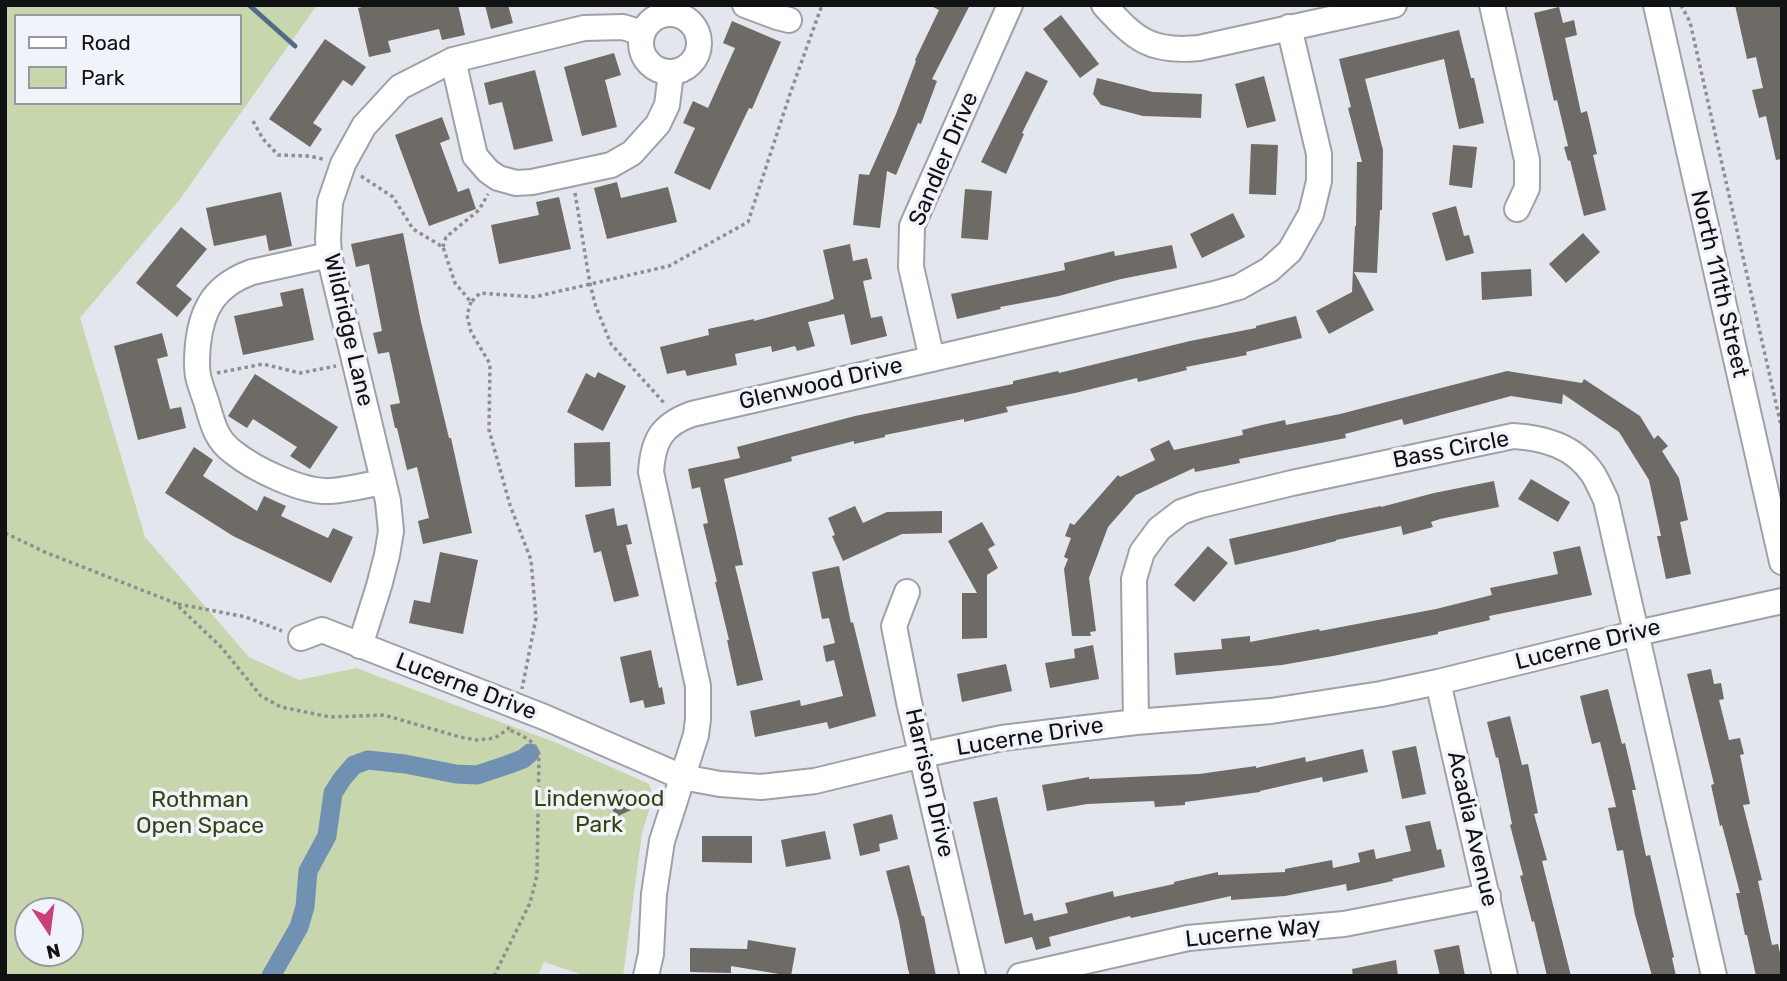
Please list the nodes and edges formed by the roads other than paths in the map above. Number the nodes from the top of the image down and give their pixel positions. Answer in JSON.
{"nodes":[{"id":1,"x":745,"y":5,"type":"edge"},
{"id":2,"x":1010,"y":5,"type":"edge"},
{"id":3,"x":1104,"y":5,"type":"edge"},
{"id":4,"x":1394,"y":5,"type":"edge"},
{"id":5,"x":1492,"y":5,"type":"edge"},
{"id":6,"x":1656,"y":5,"type":"edge"},
{"id":7,"x":694,"y":12,"type":"edge"},
{"id":8,"x":789,"y":20,"type":"dead end"},
{"id":9,"x":1289,"y":27,"type":"junction"},
{"id":10,"x":642,"y":33,"type":"junction"},
{"id":11,"x":453,"y":60,"type":"junction"},
{"id":12,"x":671,"y":73,"type":"junction"},
{"id":13,"x":1517,"y":209,"type":"dead end"},
{"id":14,"x":329,"y":255,"type":"junction"},
{"id":15,"x":932,"y":359,"type":"junction"},
{"id":16,"x":383,"y":482,"type":"junction"},
{"id":17,"x":1782,"y":562,"type":"edge"},
{"id":18,"x":907,"y":592,"type":"dead end"},
{"id":19,"x":1782,"y":601,"type":"edge"},
{"id":20,"x":1637,"y":633,"type":"junction"},
{"id":21,"x":300,"y":638,"type":"road end"},
{"id":22,"x":360,"y":646,"type":"junction"},
{"id":23,"x":1438,"y":682,"type":"junction"},
{"id":24,"x":1136,"y":722,"type":"junction"},
{"id":25,"x":922,"y":755,"type":"junction"},
{"id":26,"x":682,"y":777,"type":"junction"},
{"id":27,"x":1488,"y":895,"type":"junction"},
{"id":28,"x":646,"y":976,"type":"edge"},
{"id":29,"x":973,"y":976,"type":"edge"},
{"id":30,"x":1020,"y":976,"type":"edge"},
{"id":31,"x":1505,"y":976,"type":"edge"},
{"id":32,"x":1714,"y":976,"type":"edge"}],
"edges":[{"from":1,"to":8,"type":"street"},
{"from":2,"to":15,"type":"street","name":"Sandler Drive"},
{"from":3,"to":9,"type":"street"},
{"from":4,"to":9,"type":"street"},
{"from":5,"to":13,"type":"street"},
{"from":6,"to":17,"type":"street","name":"North 111th Street"},
{"from":7,"to":10,"type":"street"},
{"from":7,"to":12,"type":"street"},
{"from":9,"to":15,"type":"street","name":"Glenwood Drive"},
{"from":10,"to":11,"type":"street","name":"Wildridge Lane"},
{"from":10,"to":12,"type":"street"},
{"from":11,"to":12,"type":"street"},
{"from":11,"to":14,"type":"street","name":"Wildridge Lane"},
{"from":14,"to":16,"type":"street","name":"Wildridge Lane"},
{"from":14,"to":16,"type":"street"},
{"from":15,"to":26,"type":"street","name":"Glenwood Drive"},
{"from":16,"to":22,"type":"street","name":"Wildridge Lane"},
{"from":18,"to":25,"type":"street","name":"Harrison Drive"},
{"from":19,"to":20,"type":"street","name":"Lucerne Drive"},
{"from":20,"to":23,"type":"street","name":"Lucerne Drive"},
{"from":20,"to":24,"type":"street","name":"Bass Circle"},
{"from":20,"to":32,"type":"street","name":"Bass Circle"},
{"from":21,"to":22,"type":"street","name":"Lucerne Drive"},
{"from":22,"to":26,"type":"street","name":"Lucerne Drive"},
{"from":23,"to":24,"type":"street","name":"Lucerne Drive"},
{"from":23,"to":27,"type":"street","name":"Acadia Avenue"},
{"from":24,"to":25,"type":"street","name":"Lucerne Drive"},
{"from":25,"to":26,"type":"street","name":"Lucerne Drive"},
{"from":25,"to":29,"type":"street","name":"Harrison Drive"},
{"from":26,"to":28,"type":"street"},
{"from":27,"to":30,"type":"street","name":"Lucerne Way"},
{"from":27,"to":31,"type":"street","name":"Acadia Avenue"}]}
